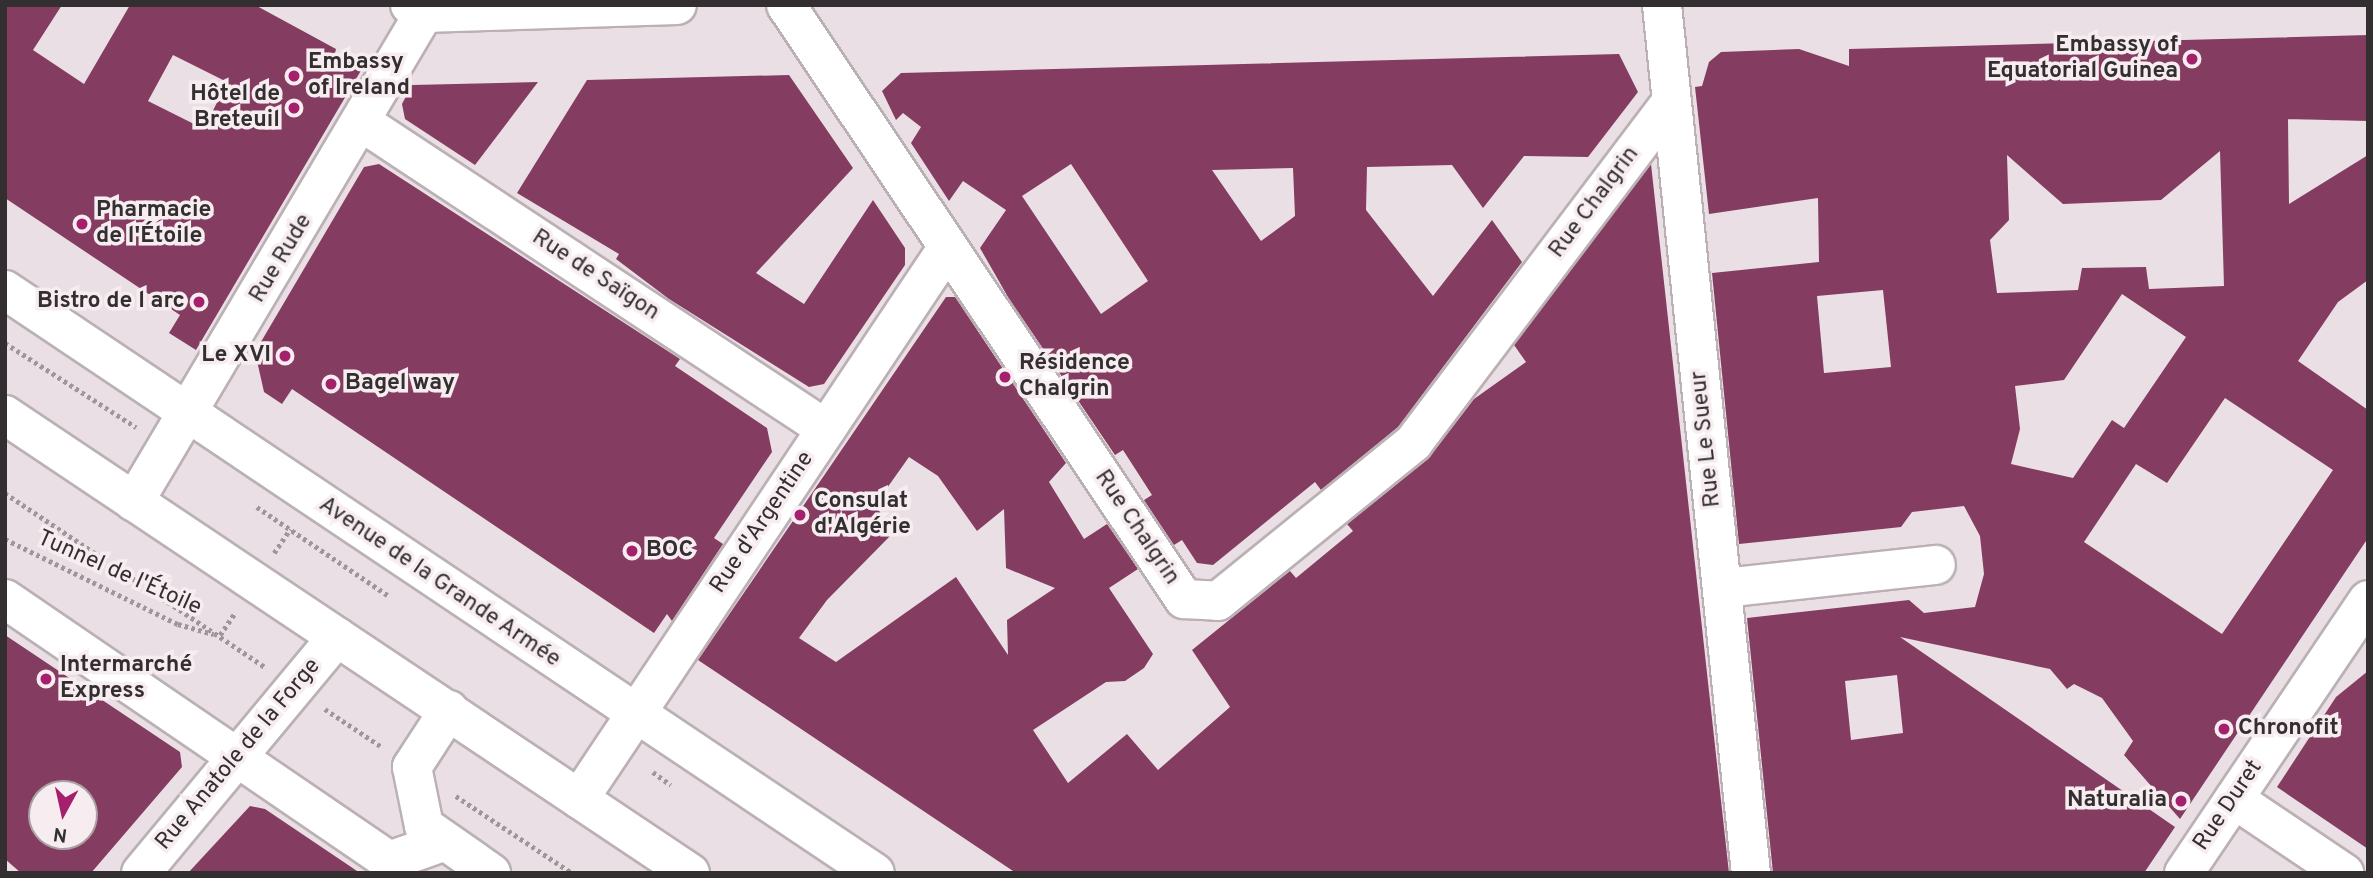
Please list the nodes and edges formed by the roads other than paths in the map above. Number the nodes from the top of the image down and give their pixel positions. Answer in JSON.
{"nodes":[{"id":1,"x":677,"y":5,"type":"edge"},
{"id":2,"x":786,"y":5,"type":"edge"},
{"id":3,"x":1662,"y":5,"type":"edge"},
{"id":4,"x":417,"y":9,"type":"edge"},
{"id":5,"x":1670,"y":103,"type":"junction"},
{"id":6,"x":363,"y":123,"type":"junction"},
{"id":7,"x":948,"y":247,"type":"junction"},
{"id":8,"x":11,"y":306,"type":"edge"},
{"id":9,"x":5,"y":415,"type":"edge"},
{"id":10,"x":188,"y":415,"type":"junction"},
{"id":11,"x":826,"y":429,"type":"junction"},
{"id":12,"x":134,"y":502,"type":"junction"},
{"id":13,"x":1936,"y":565,"type":"dead end"},
{"id":14,"x":1723,"y":588,"type":"junction"},
{"id":15,"x":5,"y":599,"type":"edge"},
{"id":16,"x":2368,"y":600,"type":"edge"},
{"id":17,"x":337,"y":637,"type":"junction"},
{"id":18,"x":2355,"y":644,"type":"edge"},
{"id":19,"x":449,"y":710,"type":"junction"},
{"id":20,"x":635,"y":713,"type":"junction"},
{"id":21,"x":236,"y":761,"type":"junction"},
{"id":22,"x":579,"y":799,"type":"junction"},
{"id":23,"x":2234,"y":799,"type":"junction"},
{"id":24,"x":443,"y":842,"type":"junction"},
{"id":25,"x":141,"y":873,"type":"edge"},
{"id":26,"x":491,"y":873,"type":"edge"},
{"id":27,"x":690,"y":873,"type":"edge"},
{"id":28,"x":875,"y":873,"type":"edge"},
{"id":29,"x":1751,"y":873,"type":"edge"},
{"id":30,"x":2184,"y":873,"type":"edge"},
{"id":31,"x":2344,"y":873,"type":"edge"}],
"edges":[{"from":1,"to":4,"type":"street"},
{"from":2,"to":7,"type":"street","name":"Rue Chalgrin"},
{"from":3,"to":5,"type":"street","name":"Rue Le Sueur"},
{"from":4,"to":6,"type":"street","name":"Rue Rude"},
{"from":5,"to":7,"type":"street","name":"Rue Chalgrin"},
{"from":5,"to":14,"type":"street","name":"Rue Le Sueur"},
{"from":6,"to":10,"type":"street","name":"Rue Rude"},
{"from":6,"to":11,"type":"street","name":"Rue de Saïgon"},
{"from":7,"to":11,"type":"street","name":"Rue d'Argentine"},
{"from":8,"to":10,"type":"street","name":"Avenue de la Grande Armée"},
{"from":9,"to":12,"type":"street"},
{"from":10,"to":12,"type":"street","name":"Rue Rude"},
{"from":10,"to":20,"type":"street","name":"Avenue de la Grande Armée"},
{"from":11,"to":20,"type":"street","name":"Rue d'Argentine"},
{"from":12,"to":17,"type":"street"},
{"from":13,"to":14,"type":"street"},
{"from":14,"to":29,"type":"street","name":"Rue Le Sueur"},
{"from":15,"to":21,"type":"street"},
{"from":16,"to":18,"type":"street","name":"Rue Duret"},
{"from":17,"to":19,"type":"street"},
{"from":17,"to":21,"type":"street","name":"Rue Anatole de la Forge"},
{"from":18,"to":23,"type":"street","name":"Rue Duret"},
{"from":19,"to":22,"type":"street"},
{"from":19,"to":24,"type":"street"},
{"from":20,"to":22,"type":"street","name":"Rue d'Argentine"},
{"from":20,"to":28,"type":"street","name":"Avenue de la Grande Armée"},
{"from":21,"to":24,"type":"street"},
{"from":21,"to":25,"type":"street","name":"Rue Anatole de la Forge"},
{"from":22,"to":27,"type":"street"},
{"from":23,"to":30,"type":"street","name":"Rue Duret"},
{"from":23,"to":31,"type":"street"},
{"from":24,"to":26,"type":"street"}]}
